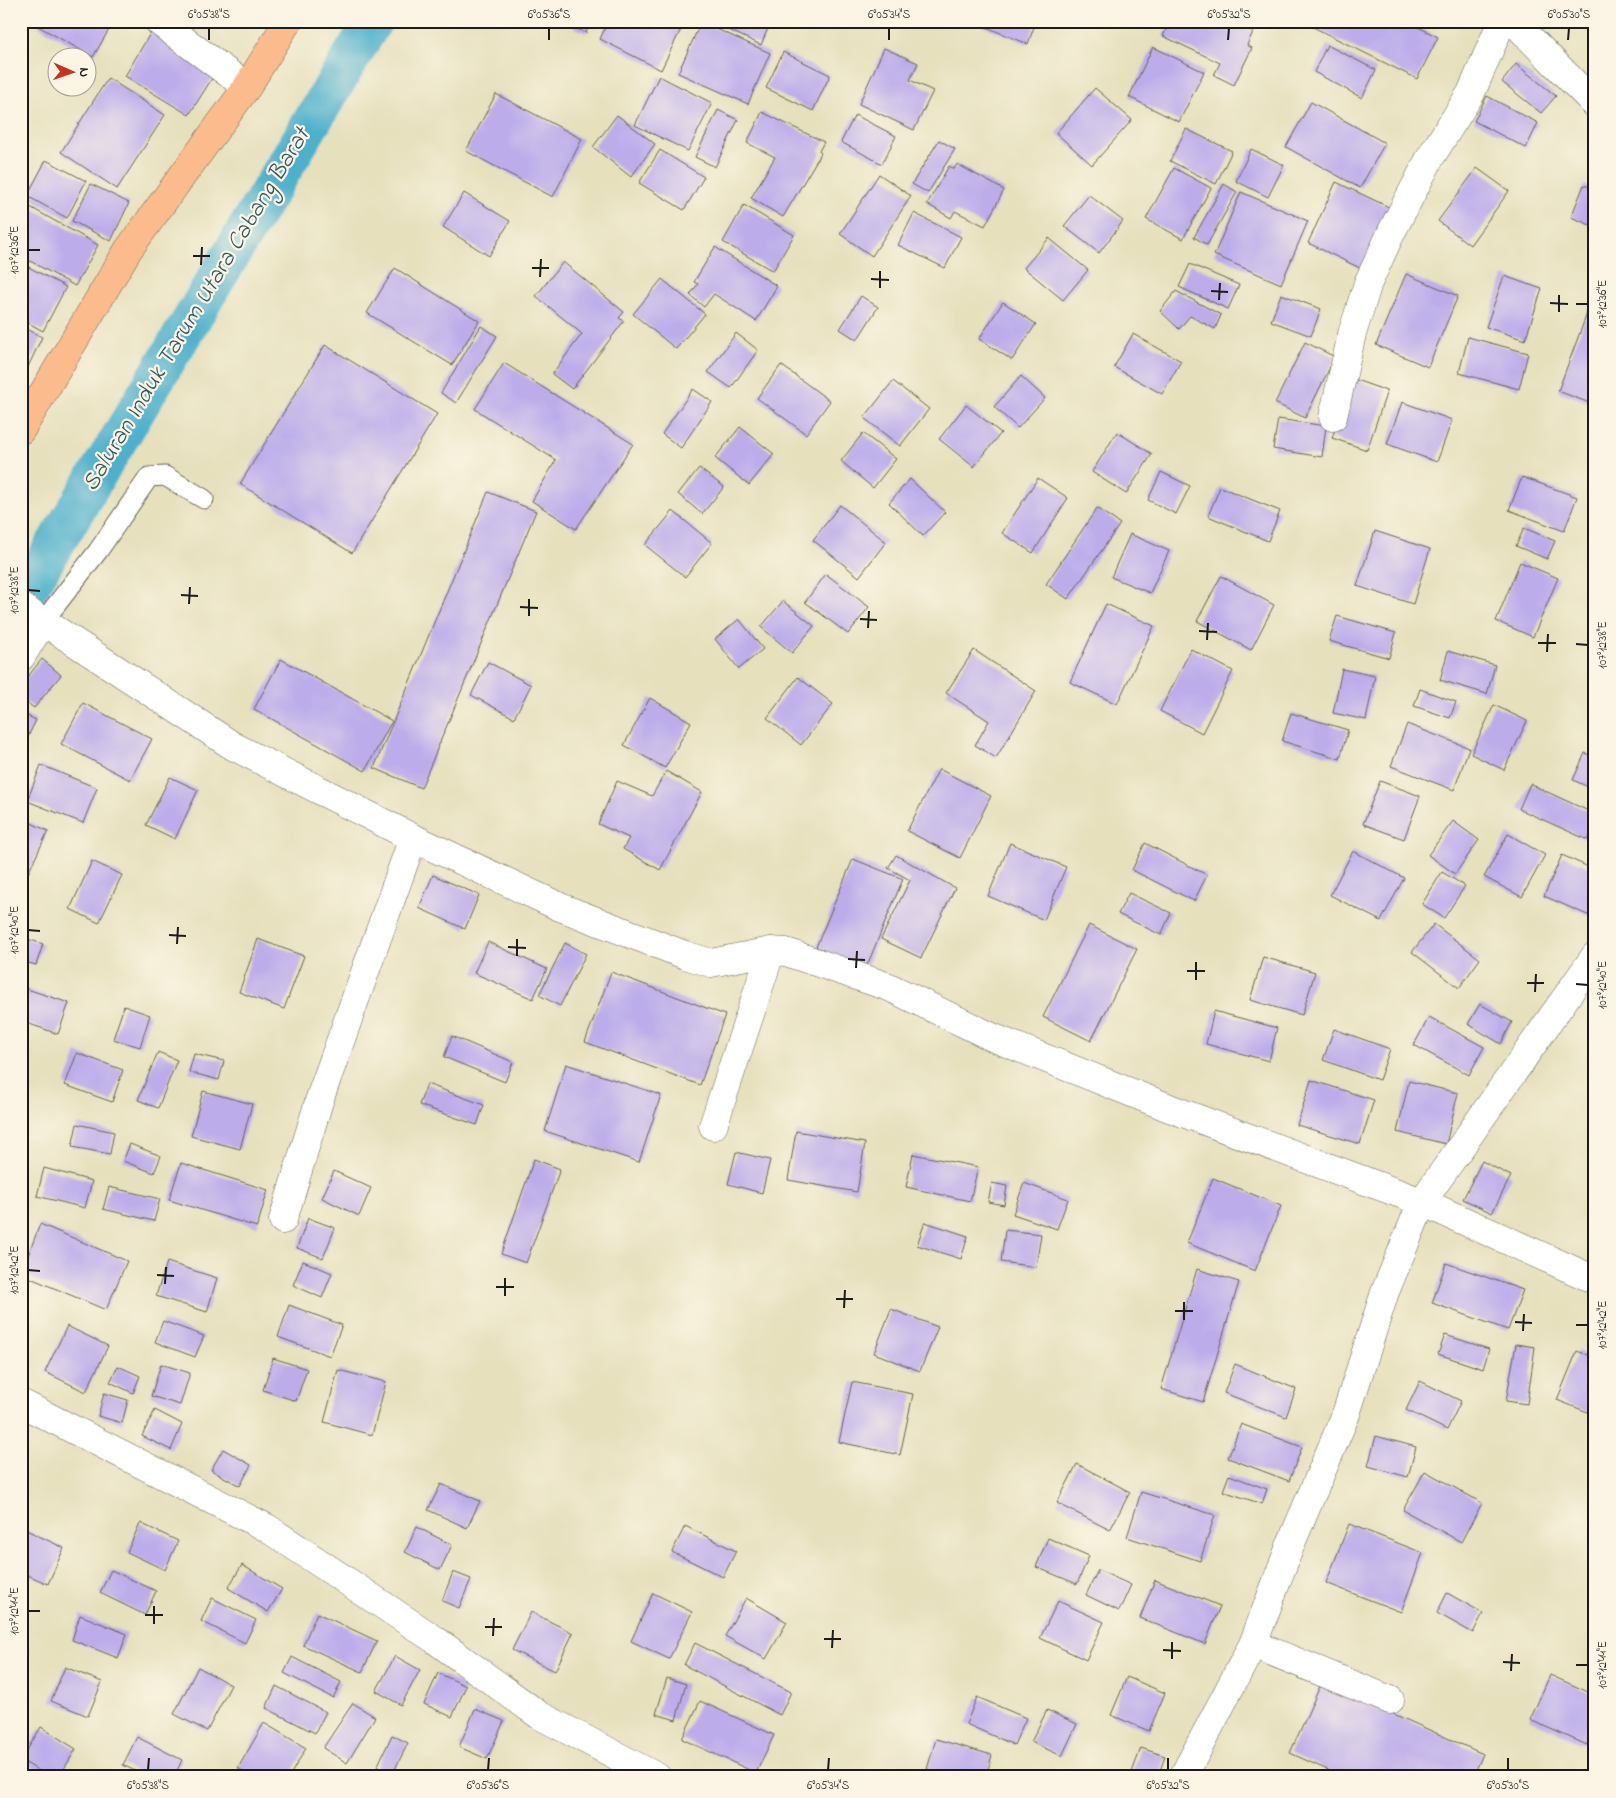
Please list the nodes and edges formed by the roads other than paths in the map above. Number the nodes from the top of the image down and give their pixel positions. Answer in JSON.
{"nodes":[{"id":1,"x":158,"y":21,"type":"edge"},
{"id":2,"x":288,"y":21,"type":"edge"},
{"id":3,"x":1502,"y":21,"type":"edge"},
{"id":4,"x":1513,"y":21,"type":"edge"},
{"id":5,"x":248,"y":87,"type":"junction"},
{"id":6,"x":1595,"y":104,"type":"edge"},
{"id":7,"x":1334,"y":417,"type":"dead end"},
{"id":8,"x":21,"y":430,"type":"edge"},
{"id":9,"x":204,"y":498,"type":"dead end"},
{"id":10,"x":30,"y":614,"type":"edge"},
{"id":11,"x":21,"y":657,"type":"edge"},
{"id":12,"x":413,"y":838,"type":"junction"},
{"id":13,"x":771,"y":951,"type":"junction"},
{"id":14,"x":1595,"y":956,"type":"edge"},
{"id":15,"x":714,"y":1126,"type":"dead end"},
{"id":16,"x":1422,"y":1202,"type":"junction"},
{"id":17,"x":283,"y":1220,"type":"dead end"},
{"id":18,"x":1595,"y":1280,"type":"edge"},
{"id":19,"x":21,"y":1403,"type":"edge"},
{"id":20,"x":1253,"y":1644,"type":"junction"},
{"id":21,"x":1390,"y":1700,"type":"dead end"},
{"id":22,"x":657,"y":1777,"type":"edge"},
{"id":23,"x":1183,"y":1777,"type":"edge"}],
"edges":[{"from":1,"to":5,"type":"street"},
{"from":2,"to":5,"type":"main road"},
{"from":3,"to":7,"type":"street"},
{"from":4,"to":6,"type":"street"},
{"from":5,"to":8,"type":"main road"},
{"from":9,"to":10,"type":"lane"},
{"from":10,"to":11,"type":"street"},
{"from":10,"to":12,"type":"street"},
{"from":12,"to":13,"type":"street"},
{"from":12,"to":17,"type":"street"},
{"from":13,"to":15,"type":"street"},
{"from":13,"to":16,"type":"street"},
{"from":14,"to":16,"type":"street"},
{"from":16,"to":18,"type":"street"},
{"from":16,"to":20,"type":"street"},
{"from":19,"to":22,"type":"street"},
{"from":20,"to":21,"type":"street"},
{"from":20,"to":23,"type":"street"}]}
